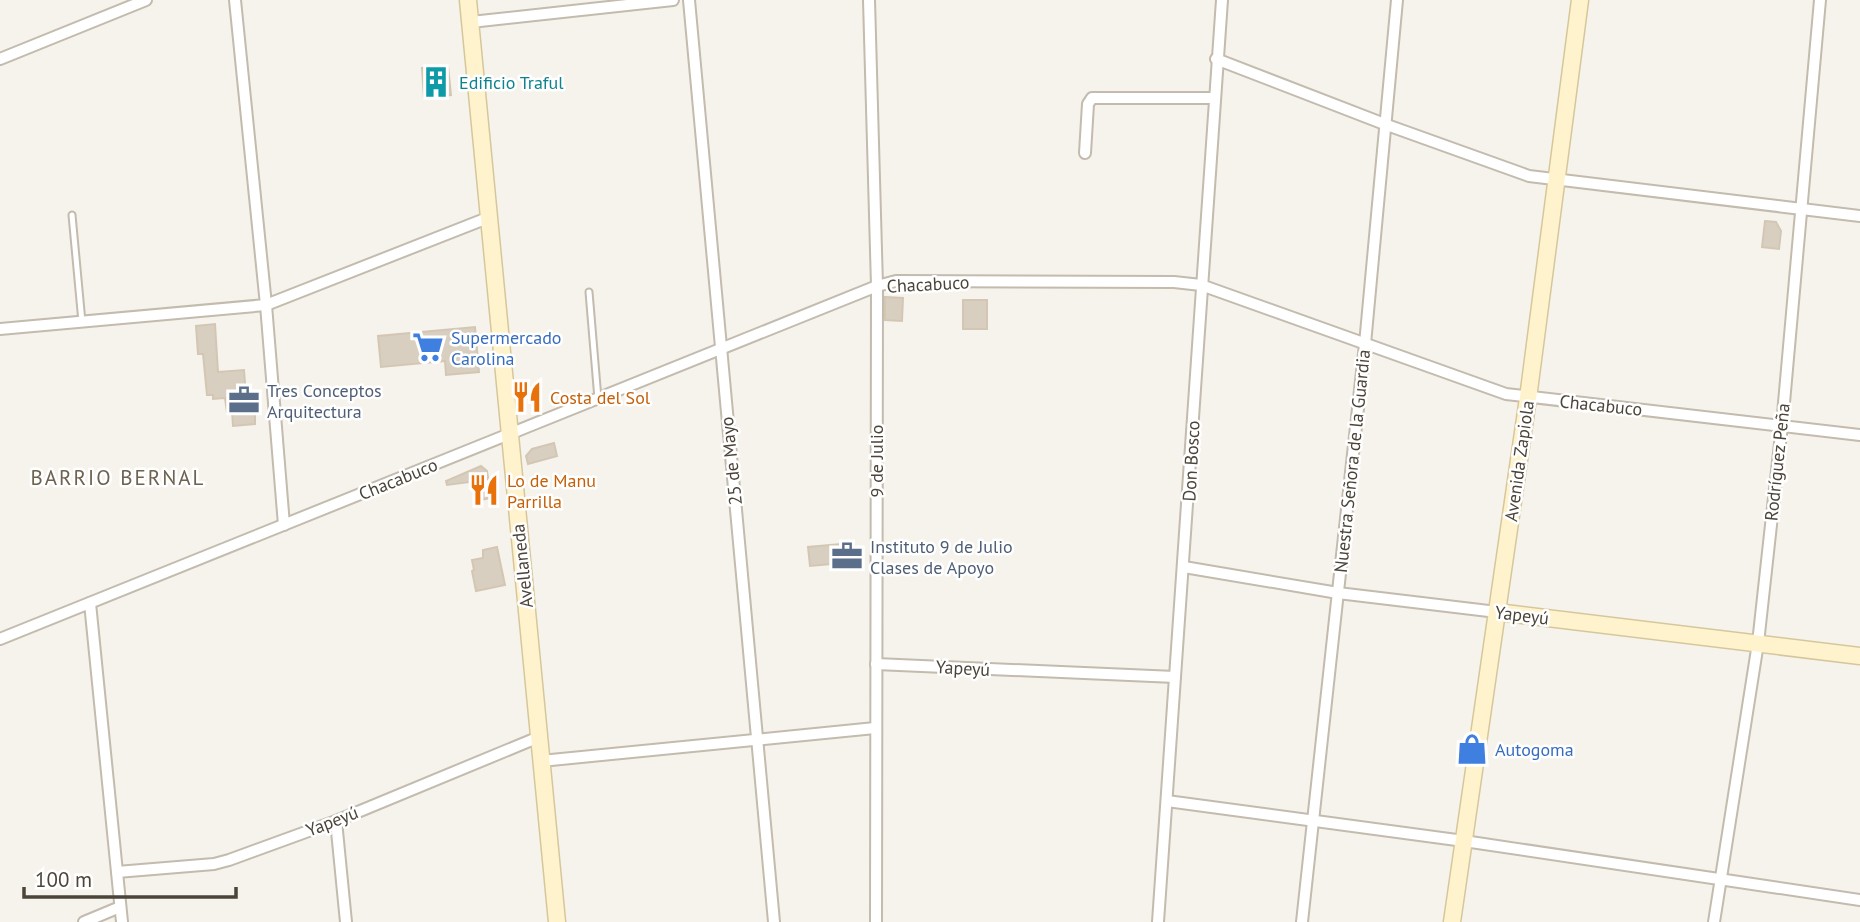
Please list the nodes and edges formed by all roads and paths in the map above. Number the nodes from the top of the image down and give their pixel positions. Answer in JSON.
{"nodes":[{"id":1,"x":146,"y":0,"type":"edge"},
{"id":2,"x":235,"y":0,"type":"edge"},
{"id":3,"x":468,"y":0,"type":"edge"},
{"id":4,"x":673,"y":0,"type":"edge"},
{"id":5,"x":689,"y":0,"type":"edge"},
{"id":6,"x":869,"y":0,"type":"edge"},
{"id":7,"x":1222,"y":0,"type":"edge"},
{"id":8,"x":1398,"y":0,"type":"edge"},
{"id":9,"x":1580,"y":0,"type":"edge"},
{"id":10,"x":1821,"y":0,"type":"edge"},
{"id":11,"x":471,"y":22,"type":"junction"},
{"id":12,"x":0,"y":59,"type":"edge"},
{"id":13,"x":1216,"y":59,"type":"junction"},
{"id":14,"x":1213,"y":98,"type":"junction"},
{"id":15,"x":1387,"y":125,"type":"junction"},
{"id":16,"x":1085,"y":153,"type":"dead end"},
{"id":17,"x":1556,"y":180,"type":"junction"},
{"id":18,"x":1802,"y":209,"type":"junction"},
{"id":19,"x":72,"y":215,"type":"dead end"},
{"id":20,"x":1860,"y":216,"type":"edge"},
{"id":21,"x":490,"y":217,"type":"junction"},
{"id":22,"x":1201,"y":285,"type":"junction"},
{"id":23,"x":877,"y":286,"type":"junction"},
{"id":24,"x":589,"y":292,"type":"dead end"},
{"id":25,"x":266,"y":305,"type":"junction"},
{"id":26,"x":82,"y":322,"type":"junction"},
{"id":27,"x":0,"y":329,"type":"edge"},
{"id":28,"x":1366,"y":344,"type":"junction"},
{"id":29,"x":720,"y":351,"type":"junction"},
{"id":30,"x":1528,"y":398,"type":"junction"},
{"id":31,"x":598,"y":399,"type":"junction"},
{"id":32,"x":1782,"y":425,"type":"junction"},
{"id":33,"x":509,"y":435,"type":"junction"},
{"id":34,"x":1860,"y":435,"type":"edge"},
{"id":35,"x":284,"y":525,"type":"junction"},
{"id":36,"x":1184,"y":567,"type":"junction"},
{"id":37,"x":1338,"y":593,"type":"junction"},
{"id":38,"x":90,"y":603,"type":"junction"},
{"id":39,"x":1497,"y":612,"type":"junction"},
{"id":40,"x":0,"y":639,"type":"edge"},
{"id":41,"x":1758,"y":643,"type":"junction"},
{"id":42,"x":1860,"y":656,"type":"edge"},
{"id":43,"x":876,"y":664,"type":"junction"},
{"id":44,"x":1175,"y":677,"type":"junction"},
{"id":45,"x":875,"y":728,"type":"junction"},
{"id":46,"x":539,"y":737,"type":"junction"},
{"id":47,"x":758,"y":738,"type":"junction"},
{"id":48,"x":541,"y":761,"type":"junction"},
{"id":49,"x":1167,"y":801,"type":"junction"},
{"id":50,"x":1314,"y":820,"type":"junction"},
{"id":51,"x":336,"y":821,"type":"junction"},
{"id":52,"x":1464,"y":841,"type":"junction"},
{"id":53,"x":117,"y":872,"type":"junction"},
{"id":54,"x":1721,"y":879,"type":"junction"},
{"id":55,"x":1860,"y":900,"type":"edge"},
{"id":56,"x":120,"y":907,"type":"junction"},
{"id":57,"x":84,"y":922,"type":"edge"},
{"id":58,"x":122,"y":922,"type":"edge"},
{"id":59,"x":346,"y":922,"type":"edge"},
{"id":60,"x":557,"y":922,"type":"edge"},
{"id":61,"x":774,"y":922,"type":"edge"},
{"id":62,"x":876,"y":922,"type":"edge"},
{"id":63,"x":1158,"y":922,"type":"edge"},
{"id":64,"x":1303,"y":922,"type":"edge"},
{"id":65,"x":1452,"y":922,"type":"edge"},
{"id":66,"x":1714,"y":922,"type":"edge"}],
"edges":[{"from":1,"to":12,"type":"street"},
{"from":2,"to":25,"type":"street"},
{"from":3,"to":11,"type":"street","name":"Avellaneda"},
{"from":4,"to":11,"type":"street"},
{"from":5,"to":29,"type":"street","name":"25 de Mayo"},
{"from":6,"to":23,"type":"street","name":"9 de Julio"},
{"from":7,"to":13,"type":"street","name":"Don Bosco"},
{"from":8,"to":15,"type":"street","name":"Nuestra Señora de la Guardia"},
{"from":9,"to":17,"type":"street","name":"Avenida Zapiola"},
{"from":10,"to":18,"type":"street","name":"Rodríguez Peña"},
{"from":11,"to":21,"type":"street","name":"Avellaneda"},
{"from":13,"to":14,"type":"street","name":"Don Bosco"},
{"from":13,"to":15,"type":"street"},
{"from":14,"to":16,"type":"street"},
{"from":14,"to":22,"type":"street","name":"Don Bosco"},
{"from":15,"to":17,"type":"street"},
{"from":15,"to":28,"type":"street","name":"Nuestra Señora de la Guardia"},
{"from":17,"to":18,"type":"street"},
{"from":17,"to":30,"type":"street","name":"Avenida Zapiola"},
{"from":18,"to":20,"type":"street"},
{"from":18,"to":32,"type":"street","name":"Rodríguez Peña"},
{"from":19,"to":26,"type":"lane"},
{"from":21,"to":25,"type":"street"},
{"from":21,"to":33,"type":"street","name":"Avellaneda"},
{"from":22,"to":23,"type":"street","name":"Chacabuco"},
{"from":22,"to":28,"type":"street","name":"Chacabuco"},
{"from":22,"to":36,"type":"street","name":"Don Bosco"},
{"from":23,"to":29,"type":"street","name":"Chacabuco"},
{"from":23,"to":43,"type":"street","name":"9 de Julio"},
{"from":24,"to":31,"type":"lane"},
{"from":25,"to":26,"type":"street"},
{"from":25,"to":35,"type":"street"},
{"from":26,"to":27,"type":"street"},
{"from":28,"to":30,"type":"street","name":"Chacabuco"},
{"from":28,"to":37,"type":"street","name":"Nuestra Señora de la Guardia"},
{"from":29,"to":31,"type":"street","name":"Chacabuco"},
{"from":29,"to":47,"type":"street","name":"25 de Mayo"},
{"from":30,"to":32,"type":"street","name":"Chacabuco"},
{"from":30,"to":39,"type":"street","name":"Avenida Zapiola"},
{"from":31,"to":33,"type":"street","name":"Chacabuco"},
{"from":32,"to":34,"type":"street","name":"Chacabuco"},
{"from":32,"to":41,"type":"street","name":"Rodríguez Peña"},
{"from":33,"to":35,"type":"street","name":"Chacabuco"},
{"from":33,"to":46,"type":"street","name":"Avellaneda"},
{"from":35,"to":38,"type":"street","name":"Chacabuco"},
{"from":36,"to":37,"type":"street","name":"Yapeyú"},
{"from":36,"to":44,"type":"street","name":"Don Bosco"},
{"from":37,"to":39,"type":"street","name":"Yapeyú"},
{"from":37,"to":50,"type":"street","name":"Nuestra Señora de la Guardia"},
{"from":38,"to":40,"type":"street","name":"Chacabuco"},
{"from":38,"to":53,"type":"street"},
{"from":39,"to":41,"type":"street","name":"Yapeyú"},
{"from":39,"to":52,"type":"street","name":"Avenida Zapiola"},
{"from":41,"to":42,"type":"street","name":"Yapeyú"},
{"from":41,"to":54,"type":"street","name":"Rodríguez Peña"},
{"from":43,"to":44,"type":"street","name":"Yapeyú"},
{"from":43,"to":45,"type":"street","name":"9 de Julio"},
{"from":44,"to":49,"type":"street","name":"Don Bosco"},
{"from":45,"to":47,"type":"street"},
{"from":45,"to":62,"type":"street","name":"9 de Julio"},
{"from":46,"to":48,"type":"street","name":"Avellaneda"},
{"from":46,"to":51,"type":"street","name":"Yapeyú"},
{"from":47,"to":48,"type":"street"},
{"from":47,"to":61,"type":"street","name":"25 de Mayo"},
{"from":48,"to":60,"type":"street","name":"Avellaneda"},
{"from":49,"to":50,"type":"street"},
{"from":49,"to":63,"type":"street","name":"Don Bosco"},
{"from":50,"to":52,"type":"street"},
{"from":50,"to":64,"type":"street","name":"Nuestra Señora de la Guardia"},
{"from":51,"to":53,"type":"street","name":"Yapeyú"},
{"from":51,"to":59,"type":"street"},
{"from":52,"to":54,"type":"street"},
{"from":52,"to":65,"type":"street","name":"Avenida Zapiola"},
{"from":53,"to":56,"type":"street"},
{"from":54,"to":55,"type":"street"},
{"from":54,"to":66,"type":"street","name":"Rodríguez Peña"},
{"from":56,"to":57,"type":"street"},
{"from":56,"to":58,"type":"street"}]}
